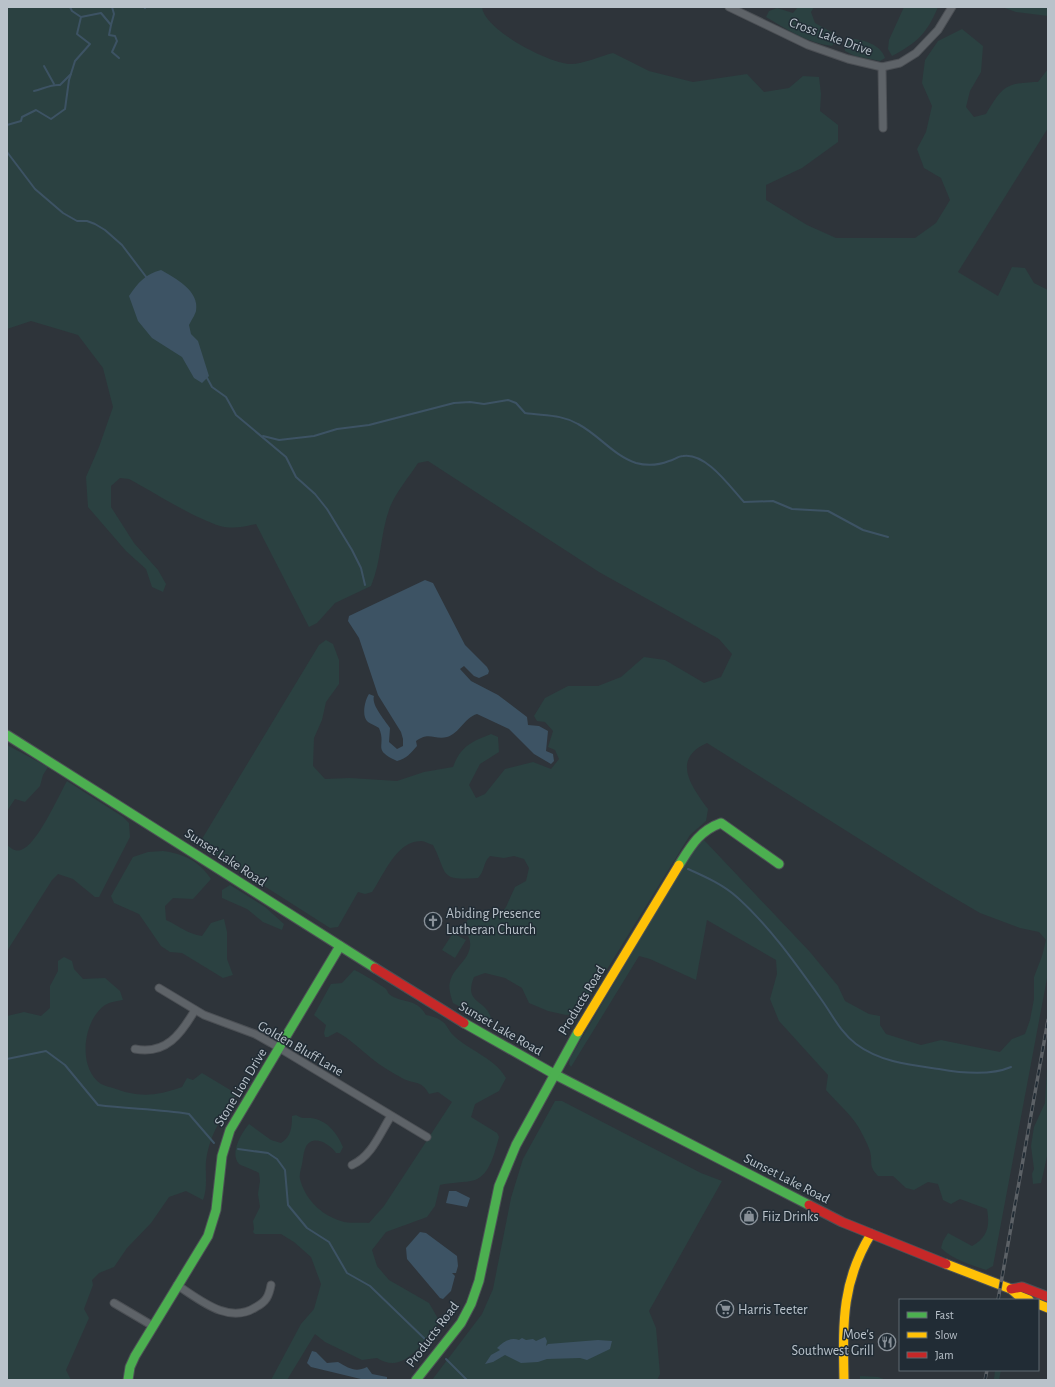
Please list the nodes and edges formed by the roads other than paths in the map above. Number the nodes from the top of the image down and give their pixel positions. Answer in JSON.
{"nodes":[{"id":1,"x":728,"y":7,"type":"edge"},
{"id":2,"x":952,"y":7,"type":"edge"},
{"id":3,"x":882,"y":67,"type":"junction"},
{"id":4,"x":883,"y":128,"type":"dead end"},
{"id":5,"x":7,"y":735,"type":"edge"},
{"id":6,"x":779,"y":864,"type":"dead end"},
{"id":7,"x":340,"y":946,"type":"junction"},
{"id":8,"x":159,"y":988,"type":"dead end"},
{"id":9,"x":195,"y":1010,"type":"junction"},
{"id":10,"x":279,"y":1048,"type":"junction"},
{"id":11,"x":135,"y":1049,"type":"dead end"},
{"id":12,"x":554,"y":1074,"type":"junction"},
{"id":13,"x":391,"y":1116,"type":"junction"},
{"id":14,"x":427,"y":1137,"type":"dead end"},
{"id":15,"x":352,"y":1165,"type":"dead end"},
{"id":16,"x":871,"y":1234,"type":"junction"},
{"id":17,"x":178,"y":1285,"type":"junction"},
{"id":18,"x":271,"y":1285,"type":"dead end"},
{"id":19,"x":1011,"y":1289,"type":"junction"},
{"id":20,"x":1048,"y":1297,"type":"edge"},
{"id":21,"x":1026,"y":1299,"type":"edge"},
{"id":22,"x":114,"y":1303,"type":"dead end"},
{"id":23,"x":153,"y":1326,"type":"junction"},
{"id":24,"x":128,"y":1380,"type":"edge"},
{"id":25,"x":416,"y":1380,"type":"edge"},
{"id":26,"x":844,"y":1380,"type":"edge"}],
"edges":[{"from":1,"to":3,"type":"street","name":"Cross Lake Drive"},
{"from":2,"to":3,"type":"street","name":"Cross Lake Drive"},
{"from":3,"to":4,"type":"street"},
{"from":5,"to":7,"type":"main road","name":"Sunset Lake Road"},
{"from":6,"to":12,"type":"main road","name":"Products Road"},
{"from":7,"to":10,"type":"main road","name":"Stone Lion Drive"},
{"from":7,"to":12,"type":"main road","name":"Sunset Lake Road"},
{"from":8,"to":9,"type":"street","name":"Golden Bluff Lane"},
{"from":9,"to":10,"type":"street","name":"Golden Bluff Lane"},
{"from":9,"to":11,"type":"street"},
{"from":10,"to":13,"type":"street","name":"Golden Bluff Lane"},
{"from":10,"to":17,"type":"main road","name":"Stone Lion Drive"},
{"from":12,"to":16,"type":"main road","name":"Sunset Lake Road"},
{"from":12,"to":25,"type":"main road","name":"Products Road"},
{"from":13,"to":14,"type":"street","name":"Golden Bluff Lane"},
{"from":13,"to":15,"type":"street"},
{"from":16,"to":19,"type":"main road","name":"Sunset Lake Road"},
{"from":16,"to":26,"type":"main road"},
{"from":17,"to":18,"type":"street"},
{"from":17,"to":23,"type":"main road","name":"Stone Lion Drive"},
{"from":19,"to":20,"type":"main road","name":"Sunset Lake Road"},
{"from":19,"to":21,"type":"main road","name":"Sunset Lake Road"},
{"from":22,"to":23,"type":"street"},
{"from":23,"to":24,"type":"main road","name":"Stone Lion Drive"}]}
